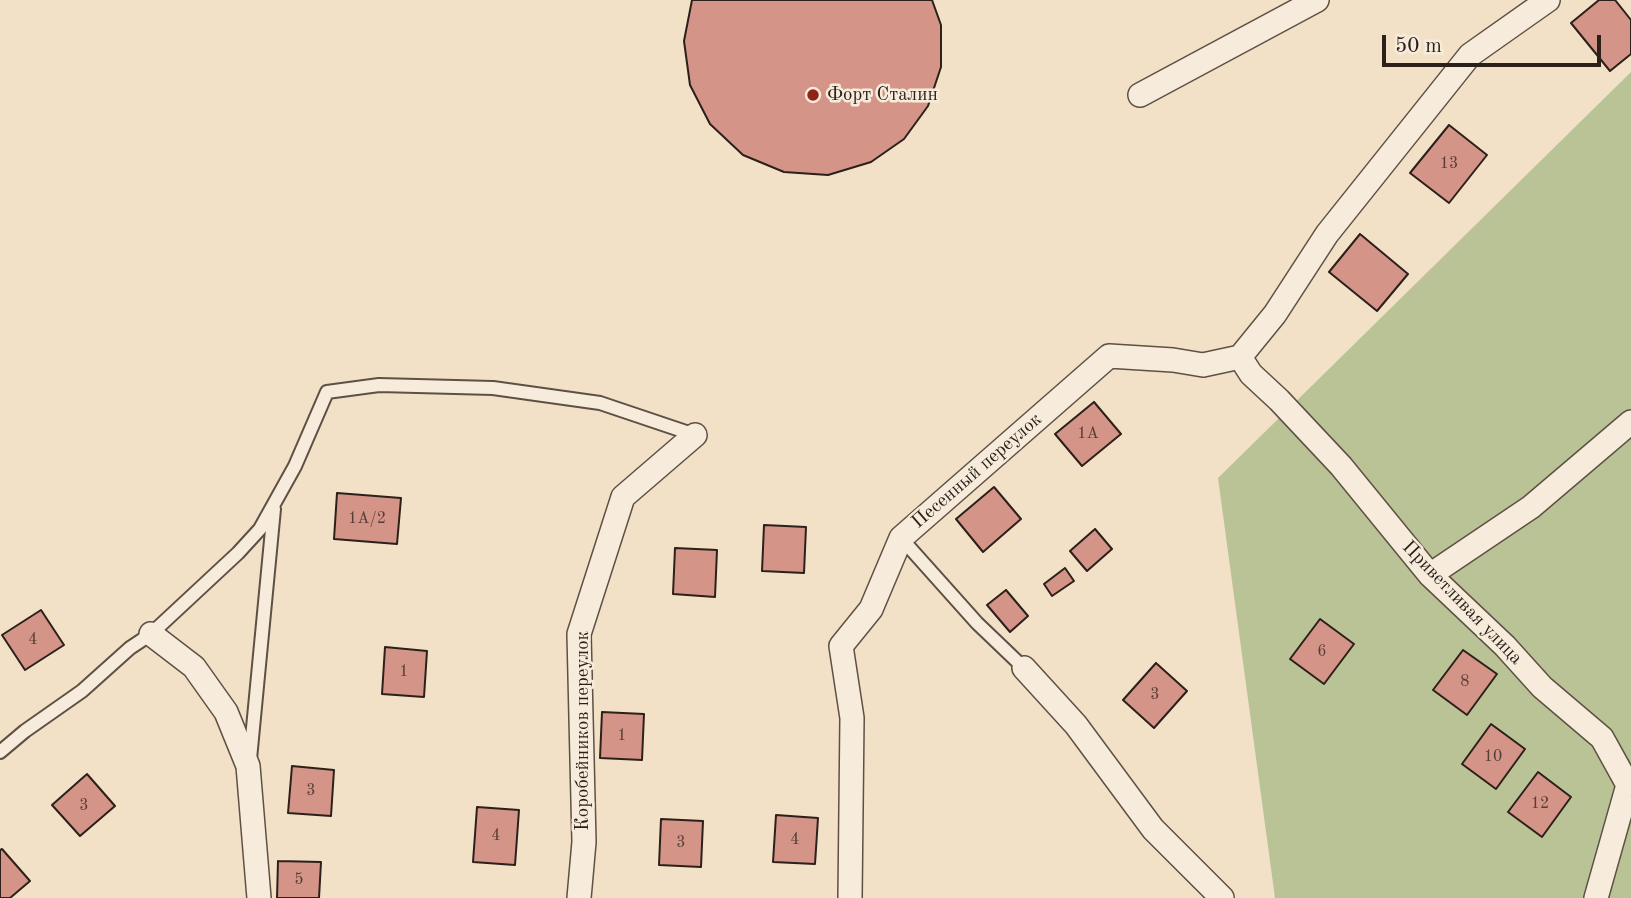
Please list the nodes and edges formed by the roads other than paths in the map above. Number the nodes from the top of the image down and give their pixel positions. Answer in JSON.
{"nodes":[{"id":1,"x":1317,"y":0,"type":"edge"},
{"id":2,"x":1548,"y":0,"type":"edge"},
{"id":3,"x":1140,"y":95,"type":"dead end"},
{"id":4,"x":1240,"y":356,"type":"junction"},
{"id":5,"x":1631,"y":422,"type":"edge"},
{"id":6,"x":695,"y":435,"type":"joint"},
{"id":7,"x":274,"y":503,"type":"junction"},
{"id":8,"x":901,"y":538,"type":"junction"},
{"id":9,"x":1430,"y":575,"type":"junction"},
{"id":10,"x":151,"y":634,"type":"junction"},
{"id":11,"x":1024,"y":668,"type":"joint"},
{"id":12,"x":0,"y":752,"type":"edge"},
{"id":13,"x":248,"y":773,"type":"junction"},
{"id":14,"x":1630,"y":783,"type":"edge"},
{"id":15,"x":260,"y":898,"type":"edge"},
{"id":16,"x":579,"y":898,"type":"edge"},
{"id":17,"x":850,"y":898,"type":"edge"},
{"id":18,"x":1222,"y":898,"type":"edge"},
{"id":19,"x":1595,"y":898,"type":"edge"}],
"edges":[{"from":1,"to":3,"type":"street"},
{"from":2,"to":4,"type":"street"},
{"from":4,"to":8,"type":"street","name":"Песенный переулок"},
{"from":4,"to":9,"type":"street","name":"Приветливая улица"},
{"from":5,"to":9,"type":"street"},
{"from":6,"to":7,"type":"lane"},
{"from":6,"to":16,"type":"street","name":"Коробейников переулок"},
{"from":7,"to":10,"type":"lane"},
{"from":7,"to":13,"type":"lane"},
{"from":8,"to":11,"type":"lane"},
{"from":8,"to":17,"type":"street","name":"Песенный переулок"},
{"from":9,"to":14,"type":"street","name":"Приветливая улица"},
{"from":10,"to":12,"type":"lane"},
{"from":10,"to":13,"type":"street"},
{"from":11,"to":18,"type":"street"},
{"from":13,"to":15,"type":"street"},
{"from":14,"to":19,"type":"street"}]}
